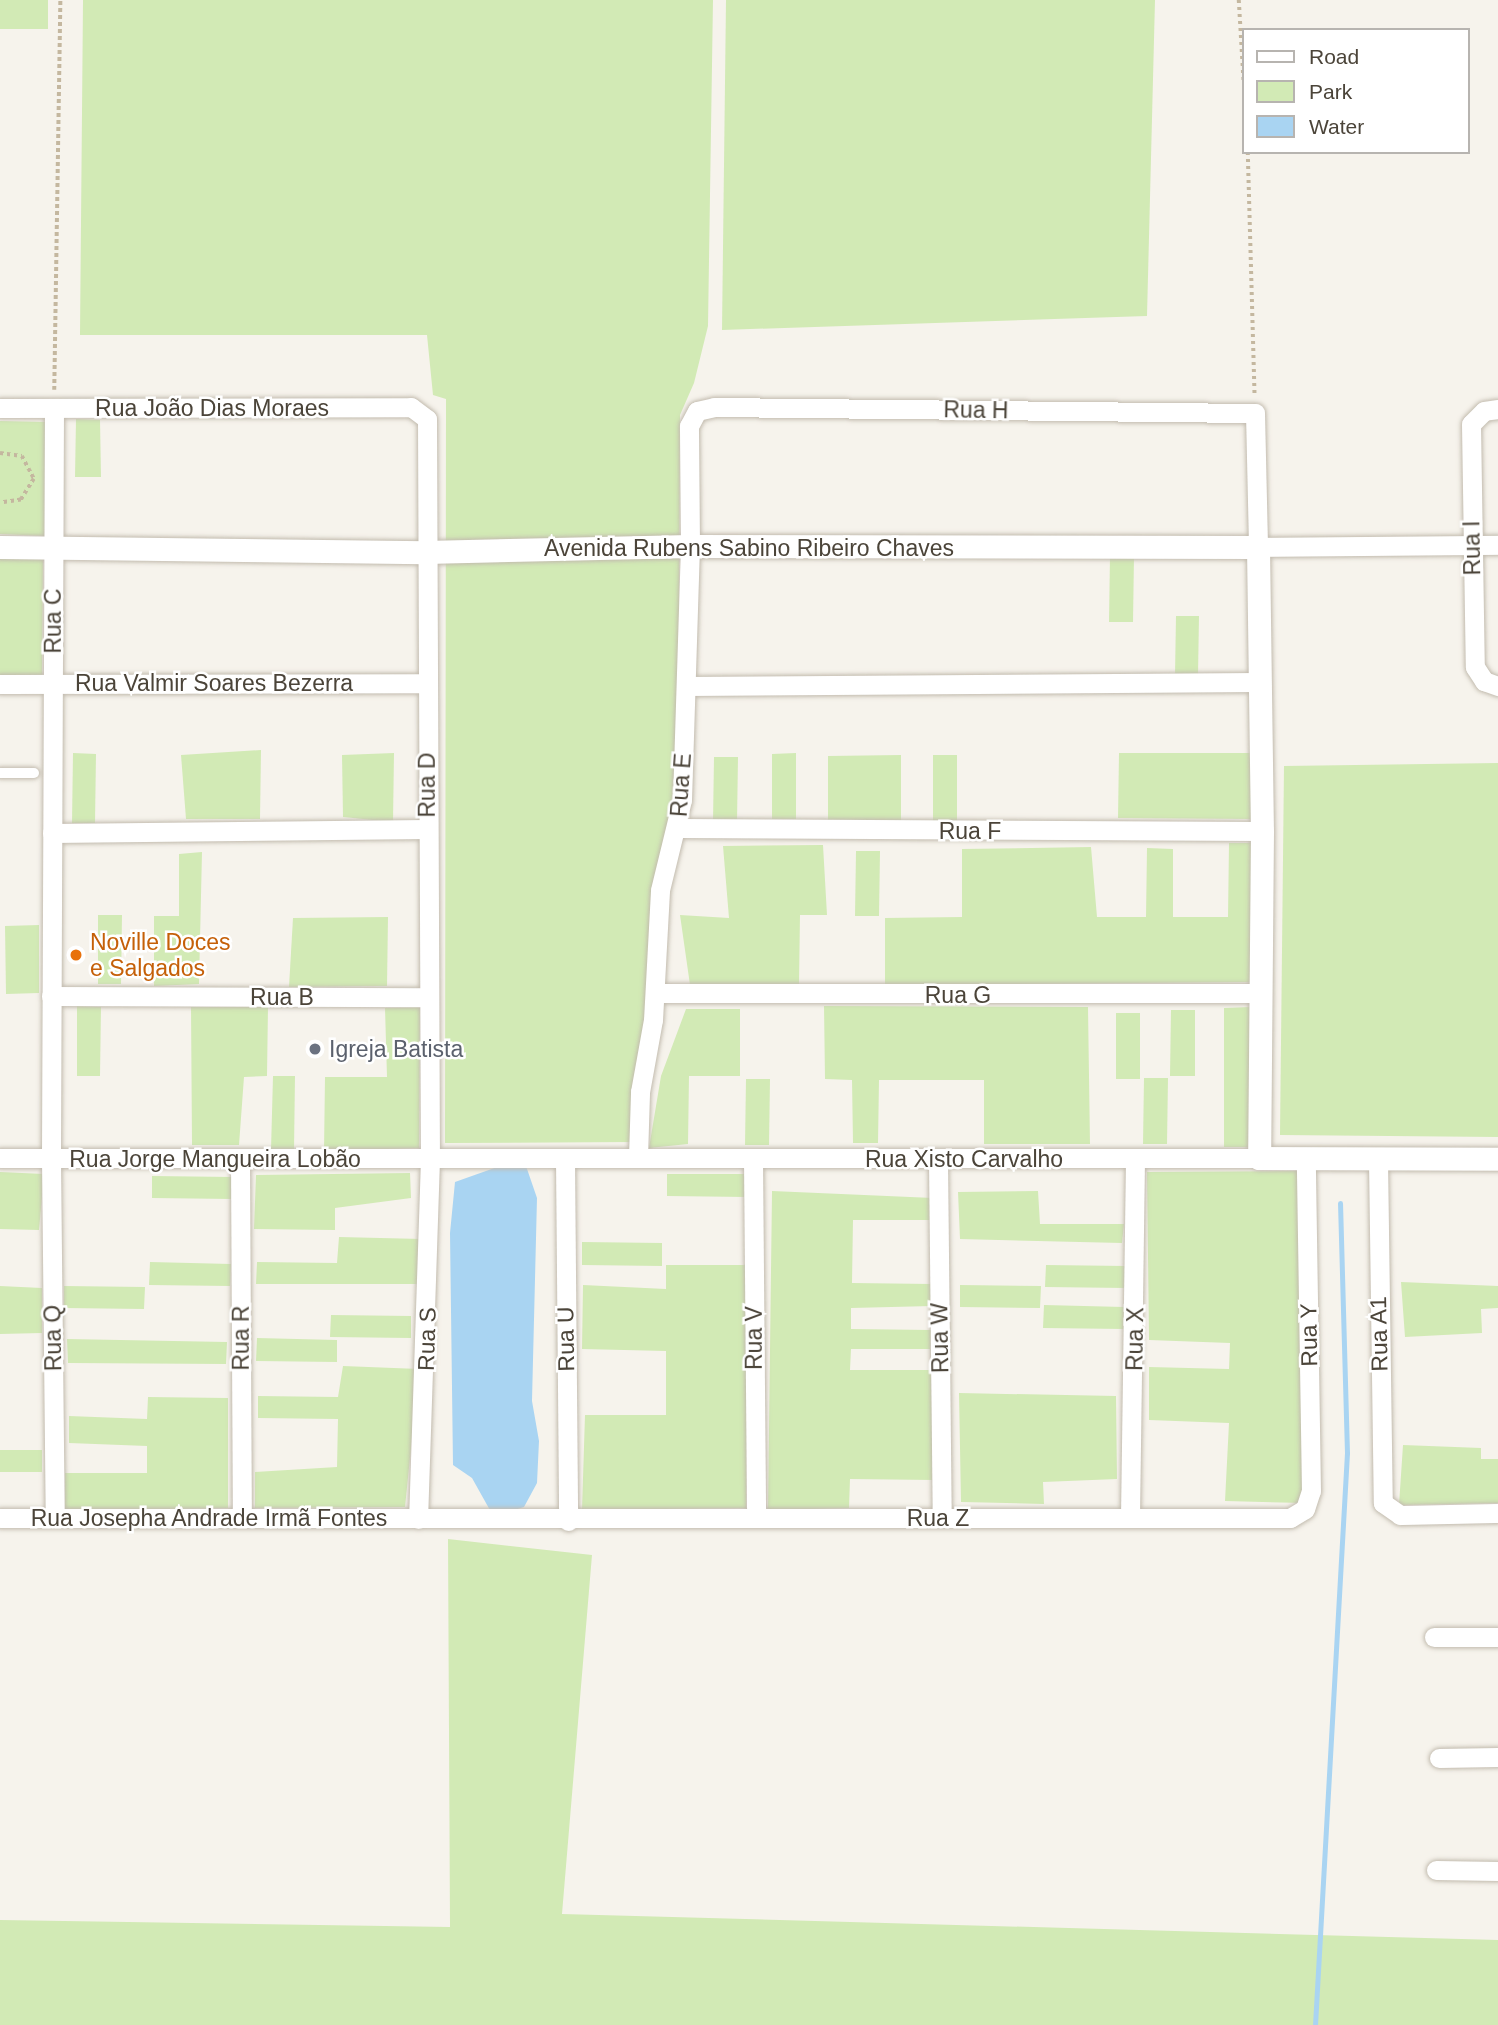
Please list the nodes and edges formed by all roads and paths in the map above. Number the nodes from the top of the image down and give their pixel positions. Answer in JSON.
{"nodes":[{"id":1,"x":60,"y":0,"type":"edge"},
{"id":2,"x":1239,"y":0,"type":"edge"},
{"id":3,"x":1242,"y":50,"type":"edge"},
{"id":4,"x":1248,"y":154,"type":"edge"},
{"id":5,"x":0,"y":408,"type":"edge"},
{"id":6,"x":54,"y":408,"type":"junction"},
{"id":7,"x":698,"y":411,"type":"joint"},
{"id":8,"x":1488,"y":411,"type":"edge"},
{"id":9,"x":422,"y":413,"type":"joint"},
{"id":10,"x":1255,"y":413,"type":"junction"},
{"id":11,"x":0,"y":453,"type":"edge"},
{"id":12,"x":0,"y":503,"type":"edge"},
{"id":13,"x":1472,"y":545,"type":"junction"},
{"id":14,"x":1498,"y":545,"type":"edge"},
{"id":15,"x":690,"y":546,"type":"junction"},
{"id":16,"x":0,"y":547,"type":"edge"},
{"id":17,"x":1258,"y":547,"type":"junction"},
{"id":18,"x":53,"y":548,"type":"junction"},
{"id":19,"x":425,"y":552,"type":"junction"},
{"id":20,"x":1259,"y":682,"type":"junction"},
{"id":21,"x":427,"y":683,"type":"junction"},
{"id":22,"x":0,"y":684,"type":"edge"},
{"id":23,"x":53,"y":684,"type":"junction"},
{"id":24,"x":1491,"y":684,"type":"edge"},
{"id":25,"x":687,"y":686,"type":"junction"},
{"id":26,"x":0,"y":773,"type":"edge"},
{"id":27,"x":34,"y":774,"type":"dead end"},
{"id":28,"x":678,"y":828,"type":"junction"},
{"id":29,"x":427,"y":829,"type":"junction"},
{"id":30,"x":1262,"y":831,"type":"junction"},
{"id":31,"x":52,"y":833,"type":"junction"},
{"id":32,"x":655,"y":993,"type":"junction"},
{"id":33,"x":1261,"y":993,"type":"junction"},
{"id":34,"x":51,"y":996,"type":"junction"},
{"id":35,"x":428,"y":997,"type":"junction"},
{"id":36,"x":638,"y":1157,"type":"junction"},
{"id":37,"x":0,"y":1158,"type":"edge"},
{"id":38,"x":51,"y":1158,"type":"junction"},
{"id":39,"x":240,"y":1158,"type":"junction"},
{"id":40,"x":565,"y":1158,"type":"junction"},
{"id":41,"x":753,"y":1158,"type":"junction"},
{"id":42,"x":1259,"y":1158,"type":"junction"},
{"id":43,"x":430,"y":1159,"type":"junction"},
{"id":44,"x":938,"y":1159,"type":"junction"},
{"id":45,"x":1306,"y":1159,"type":"junction"},
{"id":46,"x":1378,"y":1159,"type":"junction"},
{"id":47,"x":1498,"y":1159,"type":"edge"},
{"id":48,"x":1135,"y":1161,"type":"junction"},
{"id":49,"x":1305,"y":1509,"type":"joint"},
{"id":50,"x":1498,"y":1513,"type":"edge"},
{"id":51,"x":449,"y":1517,"type":"joint"},
{"id":52,"x":1130,"y":1517,"type":"junction"},
{"id":53,"x":0,"y":1518,"type":"edge"},
{"id":54,"x":55,"y":1518,"type":"junction"},
{"id":55,"x":242,"y":1518,"type":"junction"},
{"id":56,"x":756,"y":1518,"type":"junction"},
{"id":57,"x":942,"y":1518,"type":"junction"},
{"id":58,"x":418,"y":1519,"type":"junction"},
{"id":59,"x":560,"y":1521,"type":"junction"},
{"id":60,"x":1434,"y":1637,"type":"dead end"},
{"id":61,"x":1498,"y":1637,"type":"edge"},
{"id":62,"x":1498,"y":1757,"type":"edge"},
{"id":63,"x":1439,"y":1758,"type":"dead end"},
{"id":64,"x":1436,"y":1870,"type":"dead end"},
{"id":65,"x":1498,"y":1871,"type":"edge"}],
"edges":[{"from":1,"to":6,"type":"path"},
{"from":2,"to":3,"type":"path"},
{"from":4,"to":10,"type":"path"},
{"from":5,"to":6,"type":"street","name":"Rua João Dias Moraes"},
{"from":6,"to":9,"type":"street","name":"Rua João Dias Moraes"},
{"from":6,"to":18,"type":"street","name":"Rua C"},
{"from":7,"to":10,"type":"street","name":"Rua H"},
{"from":7,"to":15,"type":"street","name":"Rua E"},
{"from":8,"to":13,"type":"street","name":"Rua I"},
{"from":9,"to":19,"type":"street","name":"Rua D"},
{"from":10,"to":17,"type":"street"},
{"from":11,"to":12,"type":"path"},
{"from":13,"to":14,"type":"street","name":"Avenida Rubens Sabino Ribeiro Chaves"},
{"from":13,"to":17,"type":"street","name":"Avenida Rubens Sabino Ribeiro Chaves"},
{"from":13,"to":24,"type":"street","name":"Rua I"},
{"from":15,"to":17,"type":"street","name":"Avenida Rubens Sabino Ribeiro Chaves"},
{"from":15,"to":19,"type":"street","name":"Avenida Rubens Sabino Ribeiro Chaves"},
{"from":15,"to":25,"type":"street","name":"Rua E"},
{"from":16,"to":18,"type":"street","name":"Avenida Rubens Sabino Ribeiro Chaves"},
{"from":17,"to":20,"type":"street"},
{"from":18,"to":19,"type":"street","name":"Avenida Rubens Sabino Ribeiro Chaves"},
{"from":18,"to":23,"type":"street","name":"Rua C"},
{"from":19,"to":21,"type":"street","name":"Rua D"},
{"from":20,"to":25,"type":"street"},
{"from":20,"to":30,"type":"street"},
{"from":21,"to":23,"type":"street","name":"Rua Valmir Soares Bezerra"},
{"from":21,"to":29,"type":"street","name":"Rua D"},
{"from":22,"to":23,"type":"street","name":"Rua Valmir Soares Bezerra"},
{"from":23,"to":31,"type":"street","name":"Rua C"},
{"from":25,"to":28,"type":"street","name":"Rua E"},
{"from":26,"to":27,"type":"lane"},
{"from":28,"to":30,"type":"street","name":"Rua F"},
{"from":28,"to":32,"type":"street","name":"Rua E"},
{"from":29,"to":31,"type":"street"},
{"from":29,"to":35,"type":"street","name":"Rua D"},
{"from":30,"to":33,"type":"street"},
{"from":31,"to":34,"type":"street","name":"Rua C"},
{"from":32,"to":33,"type":"street","name":"Rua G"},
{"from":32,"to":36,"type":"street","name":"Rua E"},
{"from":33,"to":42,"type":"street"},
{"from":34,"to":35,"type":"street","name":"Rua B"},
{"from":34,"to":38,"type":"street","name":"Rua C"},
{"from":35,"to":43,"type":"street","name":"Rua D"},
{"from":36,"to":40,"type":"street","name":"Rua Xisto Carvalho"},
{"from":36,"to":41,"type":"street","name":"Rua Xisto Carvalho"},
{"from":37,"to":38,"type":"street","name":"Rua Jorge Mangueira Lobão"},
{"from":38,"to":39,"type":"street","name":"Rua Jorge Mangueira Lobão"},
{"from":38,"to":54,"type":"street","name":"Rua Q"},
{"from":39,"to":43,"type":"street","name":"Rua Jorge Mangueira Lobão"},
{"from":39,"to":55,"type":"street","name":"Rua R"},
{"from":40,"to":43,"type":"street","name":"Rua Xisto Carvalho"},
{"from":40,"to":59,"type":"street","name":"Rua U"},
{"from":41,"to":44,"type":"street","name":"Rua Xisto Carvalho"},
{"from":41,"to":56,"type":"street","name":"Rua V"},
{"from":42,"to":45,"type":"street","name":"Rua Xisto Carvalho"},
{"from":42,"to":48,"type":"street","name":"Rua Xisto Carvalho"},
{"from":43,"to":58,"type":"street","name":"Rua S"},
{"from":44,"to":48,"type":"street","name":"Rua Xisto Carvalho"},
{"from":44,"to":57,"type":"street","name":"Rua W"},
{"from":45,"to":46,"type":"street","name":"Rua Xisto Carvalho"},
{"from":45,"to":49,"type":"street","name":"Rua Y"},
{"from":46,"to":47,"type":"street","name":"Rua Xisto Carvalho"},
{"from":46,"to":50,"type":"street","name":"Rua A1"},
{"from":48,"to":52,"type":"street","name":"Rua X"},
{"from":49,"to":52,"type":"street","name":"Rua Z"},
{"from":51,"to":58,"type":"street","name":"Rua Josepha Andrade Irmã Fontes"},
{"from":51,"to":59,"type":"street","name":"Rua Z"},
{"from":52,"to":57,"type":"street","name":"Rua Z"},
{"from":53,"to":54,"type":"street","name":"Rua Josepha Andrade Irmã Fontes"},
{"from":54,"to":55,"type":"street","name":"Rua Josepha Andrade Irmã Fontes"},
{"from":55,"to":58,"type":"street","name":"Rua Josepha Andrade Irmã Fontes"},
{"from":56,"to":57,"type":"street","name":"Rua Z"},
{"from":56,"to":59,"type":"street","name":"Rua Z"},
{"from":60,"to":61,"type":"street"},
{"from":62,"to":63,"type":"street"},
{"from":64,"to":65,"type":"street"}]}
